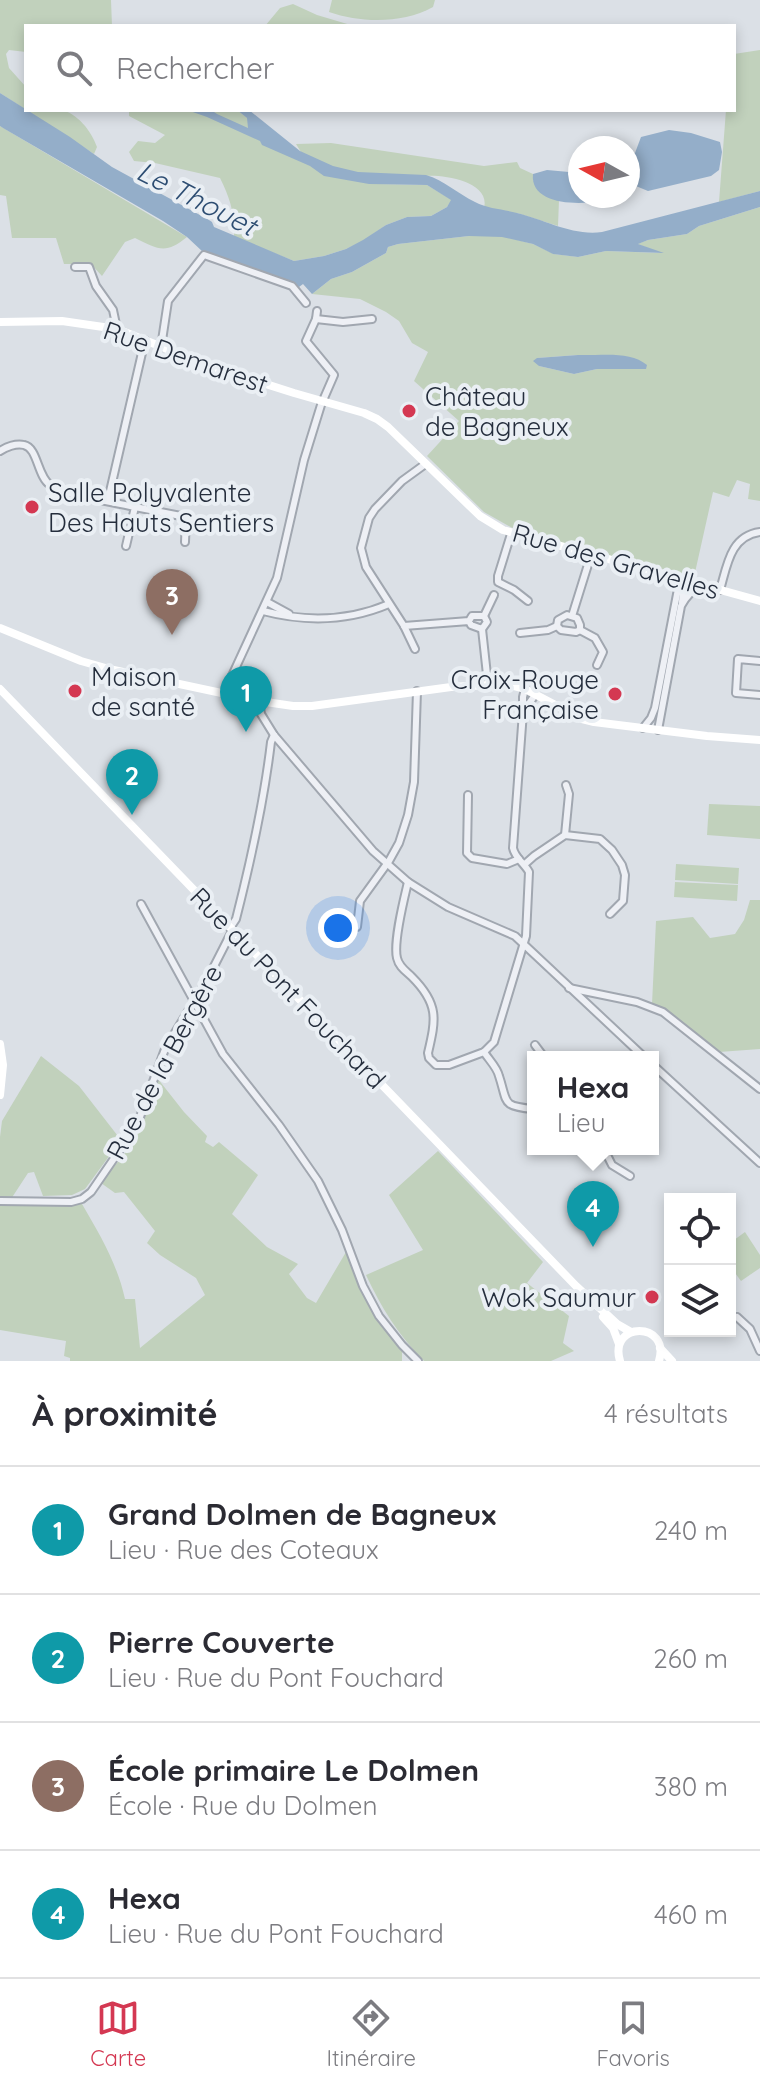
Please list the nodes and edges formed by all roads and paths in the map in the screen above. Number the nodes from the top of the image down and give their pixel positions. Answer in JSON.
{"nodes":[{"id":1,"x":75,"y":267,"type":"dead end"},
{"id":2,"x":306,"y":303,"type":"dead end"},
{"id":3,"x":372,"y":319,"type":"dead end"},
{"id":4,"x":0,"y":322,"type":"edge"},
{"id":5,"x":117,"y":329,"type":"junction"},
{"id":6,"x":145,"y":340,"type":"junction"},
{"id":7,"x":161,"y":347,"type":"junction"},
{"id":8,"x":323,"y":402,"type":"junction"},
{"id":9,"x":0,"y":451,"type":"edge"},
{"id":10,"x":424,"y":465,"type":"junction"},
{"id":11,"x":108,"y":500,"type":"junction"},
{"id":12,"x":135,"y":507,"type":"junction"},
{"id":13,"x":760,"y":532,"type":"edge"},
{"id":14,"x":511,"y":534,"type":"junction"},
{"id":15,"x":185,"y":542,"type":"dead end"},
{"id":16,"x":126,"y":546,"type":"dead end"},
{"id":17,"x":591,"y":555,"type":"junction"},
{"id":18,"x":680,"y":579,"type":"junction"},
{"id":19,"x":702,"y":585,"type":"junction"},
{"id":20,"x":720,"y":590,"type":"junction"},
{"id":21,"x":494,"y":595,"type":"dead end"},
{"id":22,"x":528,"y":601,"type":"dead end"},
{"id":23,"x":760,"y":601,"type":"edge"},
{"id":24,"x":267,"y":602,"type":"junction"},
{"id":25,"x":389,"y":604,"type":"junction"},
{"id":26,"x":681,"y":606,"type":"junction"},
{"id":27,"x":263,"y":611,"type":"junction"},
{"id":28,"x":291,"y":616,"type":"junction"},
{"id":29,"x":484,"y":616,"type":"junction"},
{"id":30,"x":572,"y":616,"type":"junction"},
{"id":31,"x":469,"y":621,"type":"junction"},
{"id":32,"x":404,"y":626,"type":"junction"},
{"id":33,"x":557,"y":626,"type":"junction"},
{"id":34,"x":0,"y":628,"type":"edge"},
{"id":35,"x":482,"y":629,"type":"junction"},
{"id":36,"x":580,"y":630,"type":"junction"},
{"id":37,"x":520,"y":633,"type":"dead end"},
{"id":38,"x":415,"y":649,"type":"dead end"},
{"id":39,"x":760,"y":661,"type":"edge"},
{"id":40,"x":597,"y":665,"type":"dead end"},
{"id":41,"x":232,"y":680,"type":"junction"},
{"id":42,"x":488,"y":684,"type":"junction"},
{"id":43,"x":0,"y":689,"type":"edge"},
{"id":44,"x":525,"y":689,"type":"junction"},
{"id":45,"x":417,"y":691,"type":"junction"},
{"id":46,"x":224,"y":693,"type":"junction"},
{"id":47,"x":535,"y":695,"type":"junction"},
{"id":48,"x":760,"y":695,"type":"edge"},
{"id":49,"x":238,"y":696,"type":"junction"},
{"id":50,"x":259,"y":701,"type":"junction"},
{"id":51,"x":523,"y":712,"type":"junction"},
{"id":52,"x":651,"y":729,"type":"junction"},
{"id":53,"x":274,"y":735,"type":"junction"},
{"id":54,"x":760,"y":740,"type":"edge"},
{"id":55,"x":566,"y":785,"type":"dead end"},
{"id":56,"x":468,"y":795,"type":"dead end"},
{"id":57,"x":565,"y":835,"type":"junction"},
{"id":58,"x":522,"y":862,"type":"junction"},
{"id":59,"x":387,"y":864,"type":"junction"},
{"id":60,"x":408,"y":882,"type":"junction"},
{"id":61,"x":141,"y":904,"type":"dead end"},
{"id":62,"x":610,"y":914,"type":"dead end"},
{"id":63,"x":525,"y":920,"type":"junction"},
{"id":64,"x":357,"y":927,"type":"dead end"},
{"id":65,"x":231,"y":930,"type":"junction"},
{"id":66,"x":515,"y":936,"type":"junction"},
{"id":67,"x":523,"y":943,"type":"junction"},
{"id":68,"x":569,"y":988,"type":"junction"},
{"id":69,"x":592,"y":993,"type":"junction"},
{"id":70,"x":601,"y":995,"type":"junction"},
{"id":71,"x":582,"y":1000,"type":"junction"},
{"id":72,"x":194,"y":1002,"type":"junction"},
{"id":73,"x":592,"y":1009,"type":"junction"},
{"id":74,"x":0,"y":1044,"type":"edge"},
{"id":75,"x":535,"y":1045,"type":"dead end"},
{"id":76,"x":540,"y":1051,"type":"edge"},
{"id":77,"x":638,"y":1051,"type":"edge"},
{"id":78,"x":484,"y":1052,"type":"junction"},
{"id":79,"x":659,"y":1074,"type":"edge"},
{"id":80,"x":1,"y":1079,"type":"edge"},
{"id":81,"x":760,"y":1089,"type":"edge"},
{"id":82,"x":0,"y":1095,"type":"edge"},
{"id":83,"x":527,"y":1109,"type":"edge"},
{"id":84,"x":607,"y":1155,"type":"edge"},
{"id":85,"x":760,"y":1163,"type":"edge"},
{"id":86,"x":630,"y":1176,"type":"dead end"},
{"id":87,"x":0,"y":1201,"type":"edge"},
{"id":88,"x":576,"y":1286,"type":"junction"},
{"id":89,"x":737,"y":1317,"type":"dead end"},
{"id":90,"x":631,"y":1332,"type":"junction"},
{"id":91,"x":619,"y":1344,"type":"junction"},
{"id":92,"x":660,"y":1348,"type":"junction"},
{"id":93,"x":760,"y":1351,"type":"edge"},
{"id":94,"x":617,"y":1359,"type":"edge"},
{"id":95,"x":418,"y":1361,"type":"edge"},
{"id":96,"x":659,"y":1361,"type":"edge"},
{"id":97,"x":672,"y":1361,"type":"edge"}],
"edges":[{"from":1,"to":5,"type":"street"},
{"from":2,"to":7,"type":"street"},
{"from":3,"to":8,"type":"street"},
{"from":4,"to":5,"type":"street","name":"Rue Demarest"},
{"from":5,"to":6,"type":"street","name":"Rue Demarest"},
{"from":6,"to":7,"type":"street","name":"Rue Demarest"},
{"from":6,"to":11,"type":"street"},
{"from":7,"to":8,"type":"street","name":"Rue Demarest"},
{"from":8,"to":10,"type":"street","name":"Rue des Gravelles"},
{"from":8,"to":24,"type":"street"},
{"from":9,"to":11,"type":"street"},
{"from":10,"to":14,"type":"street","name":"Rue des Gravelles"},
{"from":10,"to":25,"type":"street"},
{"from":11,"to":12,"type":"street"},
{"from":12,"to":15,"type":"street"},
{"from":12,"to":16,"type":"street"},
{"from":13,"to":20,"type":"street"},
{"from":14,"to":17,"type":"street","name":"Rue des Gravelles"},
{"from":14,"to":22,"type":"street"},
{"from":17,"to":18,"type":"street","name":"Rue des Gravelles"},
{"from":17,"to":30,"type":"street"},
{"from":18,"to":19,"type":"street","name":"Rue des Gravelles"},
{"from":18,"to":26,"type":"street"},
{"from":18,"to":52,"type":"street"},
{"from":19,"to":20,"type":"street","name":"Rue des Gravelles"},
{"from":19,"to":26,"type":"street"},
{"from":20,"to":23,"type":"street","name":"Rue des Gravelles"},
{"from":21,"to":29,"type":"street"},
{"from":24,"to":27,"type":"street"},
{"from":24,"to":28,"type":"street"},
{"from":25,"to":28,"type":"street"},
{"from":25,"to":32,"type":"street"},
{"from":26,"to":52,"type":"street"},
{"from":27,"to":28,"type":"street"},
{"from":27,"to":41,"type":"street"},
{"from":29,"to":31,"type":"street"},
{"from":29,"to":35,"type":"street"},
{"from":30,"to":33,"type":"street"},
{"from":30,"to":36,"type":"street"},
{"from":31,"to":32,"type":"street"},
{"from":31,"to":35,"type":"street"},
{"from":32,"to":38,"type":"street"},
{"from":33,"to":36,"type":"street"},
{"from":33,"to":37,"type":"street"},
{"from":34,"to":46,"type":"street"},
{"from":35,"to":42,"type":"street"},
{"from":36,"to":40,"type":"street"},
{"from":39,"to":48,"type":"street"},
{"from":41,"to":46,"type":"street"},
{"from":41,"to":49,"type":"street"},
{"from":42,"to":44,"type":"street"},
{"from":42,"to":45,"type":"street"},
{"from":43,"to":65,"type":"street","name":"Rue du Pont Fouchard"},
{"from":44,"to":47,"type":"street"},
{"from":44,"to":51,"type":"street"},
{"from":45,"to":50,"type":"street"},
{"from":45,"to":59,"type":"street"},
{"from":46,"to":49,"type":"street"},
{"from":47,"to":51,"type":"street"},
{"from":47,"to":52,"type":"street"},
{"from":49,"to":50,"type":"street"},
{"from":50,"to":53,"type":"street"},
{"from":51,"to":58,"type":"street"},
{"from":52,"to":54,"type":"street"},
{"from":53,"to":59,"type":"street"},
{"from":53,"to":65,"type":"street","name":"Rue de la Bergère"},
{"from":55,"to":57,"type":"street"},
{"from":56,"to":58,"type":"street"},
{"from":57,"to":58,"type":"street"},
{"from":57,"to":62,"type":"street"},
{"from":58,"to":63,"type":"street"},
{"from":59,"to":60,"type":"street"},
{"from":59,"to":64,"type":"street"},
{"from":60,"to":66,"type":"street"},
{"from":60,"to":78,"type":"street"},
{"from":61,"to":72,"type":"street"},
{"from":63,"to":66,"type":"street"},
{"from":63,"to":67,"type":"street"},
{"from":65,"to":72,"type":"street","name":"Rue de la Bergère"},
{"from":65,"to":88,"type":"street","name":"Rue du Pont Fouchard"},
{"from":66,"to":67,"type":"street"},
{"from":67,"to":68,"type":"street"},
{"from":67,"to":78,"type":"street"},
{"from":68,"to":69,"type":"street"},
{"from":68,"to":71,"type":"street"},
{"from":69,"to":70,"type":"street"},
{"from":69,"to":71,"type":"street"},
{"from":70,"to":71,"type":"street"},
{"from":70,"to":73,"type":"street"},
{"from":70,"to":81,"type":"street"},
{"from":71,"to":73,"type":"street"},
{"from":72,"to":87,"type":"street","name":"Rue de la Bergère"},
{"from":72,"to":95,"type":"street"},
{"from":73,"to":77,"type":"street"},
{"from":74,"to":80,"type":"street"},
{"from":75,"to":76,"type":"street"},
{"from":78,"to":83,"type":"street"},
{"from":79,"to":85,"type":"street"},
{"from":80,"to":82,"type":"street"},
{"from":84,"to":86,"type":"street"},
{"from":88,"to":90,"type":"street","name":"Rue du Pont Fouchard"},
{"from":88,"to":91,"type":"street","name":"Rue du Pont Fouchard"},
{"from":89,"to":93,"type":"street"},
{"from":90,"to":91,"type":"street"},
{"from":90,"to":92,"type":"street","name":"Rue du Pont Fouchard"},
{"from":91,"to":94,"type":"street"},
{"from":92,"to":96,"type":"street"},
{"from":92,"to":97,"type":"street"}]}
